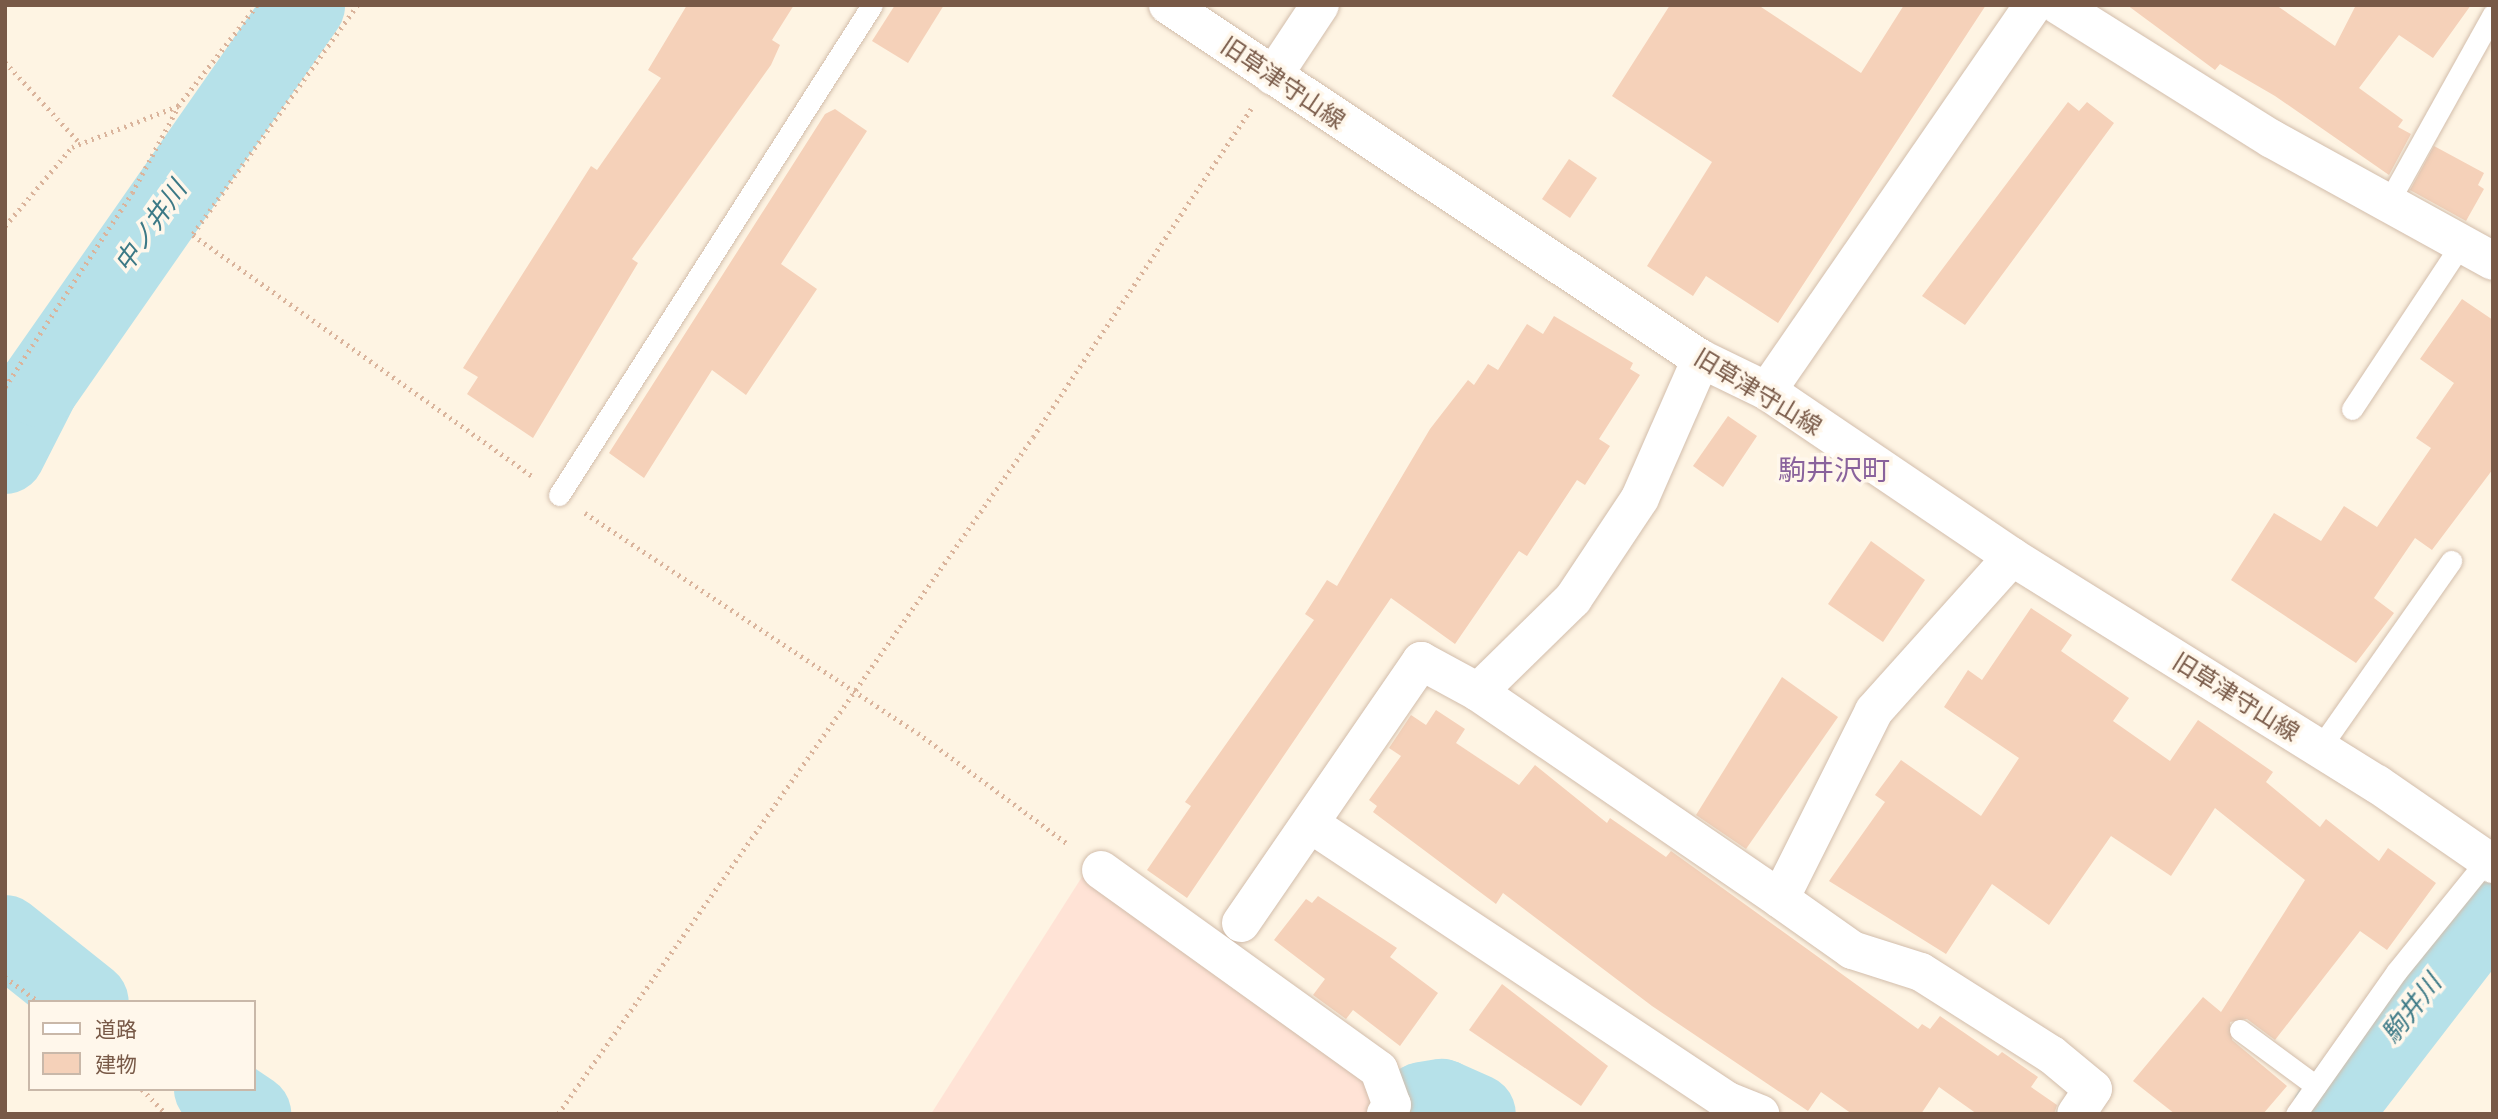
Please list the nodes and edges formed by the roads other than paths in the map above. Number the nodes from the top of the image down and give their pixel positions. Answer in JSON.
{"nodes":[{"id":1,"x":872,"y":5,"type":"edge"},
{"id":2,"x":1168,"y":5,"type":"edge"},
{"id":3,"x":1320,"y":5,"type":"edge"},
{"id":4,"x":2033,"y":5,"type":"edge"},
{"id":5,"x":2058,"y":5,"type":"edge"},
{"id":6,"x":2493,"y":14,"type":"edge"},
{"id":7,"x":1273,"y":76,"type":"junction"},
{"id":8,"x":2389,"y":201,"type":"junction"},
{"id":9,"x":2477,"y":252,"type":"edge"},
{"id":10,"x":1701,"y":359,"type":"junction"},
{"id":11,"x":1767,"y":391,"type":"junction"},
{"id":12,"x":2352,"y":409,"type":"dead end"},
{"id":13,"x":559,"y":495,"type":"dead end"},
{"id":14,"x":2012,"y":557,"type":"junction"},
{"id":15,"x":2451,"y":561,"type":"dead end"},
{"id":16,"x":1478,"y":692,"type":"junction"},
{"id":17,"x":2319,"y":749,"type":"junction"},
{"id":18,"x":1312,"y":825,"type":"junction"},
{"id":19,"x":2490,"y":862,"type":"edge"},
{"id":20,"x":1101,"y":870,"type":"dead end"},
{"id":21,"x":1780,"y":899,"type":"junction"},
{"id":22,"x":1241,"y":923,"type":"dead end"},
{"id":23,"x":2240,"y":1030,"type":"dead end"},
{"id":24,"x":2316,"y":1087,"type":"junction"},
{"id":25,"x":1386,"y":1114,"type":"edge"},
{"id":26,"x":1760,"y":1114,"type":"edge"},
{"id":27,"x":2076,"y":1114,"type":"edge"},
{"id":28,"x":2296,"y":1114,"type":"edge"}],
"edges":[{"from":1,"to":13,"type":"lane"},
{"from":2,"to":7,"type":"street","name":"旧草津守山線"},
{"from":3,"to":7,"type":"street"},
{"from":4,"to":11,"type":"street"},
{"from":5,"to":8,"type":"street"},
{"from":6,"to":8,"type":"lane"},
{"from":7,"to":10,"type":"street","name":"旧草津守山線"},
{"from":8,"to":9,"type":"street"},
{"from":9,"to":12,"type":"lane"},
{"from":10,"to":11,"type":"street","name":"旧草津守山線"},
{"from":10,"to":16,"type":"street"},
{"from":11,"to":14,"type":"street","name":"旧草津守山線"},
{"from":14,"to":17,"type":"street","name":"旧草津守山線"},
{"from":14,"to":21,"type":"street"},
{"from":15,"to":17,"type":"lane"},
{"from":16,"to":18,"type":"street"},
{"from":16,"to":21,"type":"street"},
{"from":17,"to":19,"type":"street","name":"旧草津守山線"},
{"from":18,"to":22,"type":"street"},
{"from":18,"to":26,"type":"street"},
{"from":19,"to":24,"type":"lane"},
{"from":20,"to":25,"type":"street"},
{"from":21,"to":27,"type":"street"},
{"from":23,"to":24,"type":"lane"},
{"from":24,"to":28,"type":"lane"}]}
